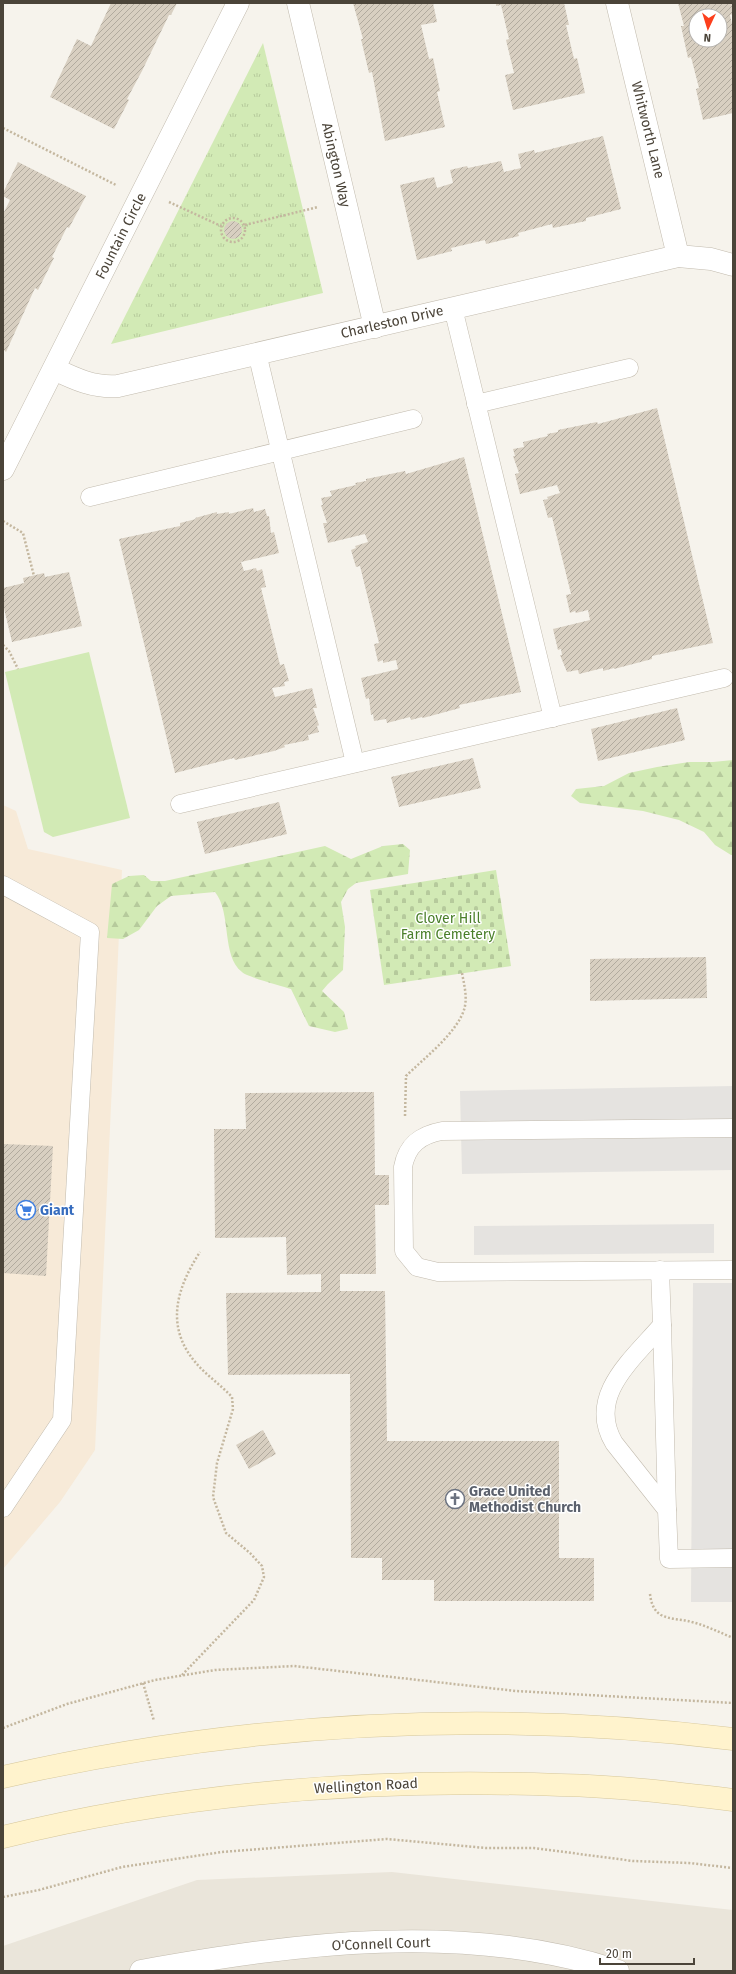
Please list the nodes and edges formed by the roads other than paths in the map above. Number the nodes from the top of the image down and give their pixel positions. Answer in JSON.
{"nodes":[{"id":1,"x":238,"y":3,"type":"edge"},
{"id":2,"x":298,"y":3,"type":"edge"},
{"id":3,"x":617,"y":3,"type":"edge"},
{"id":4,"x":678,"y":256,"type":"junction"},
{"id":5,"x":733,"y":265,"type":"edge"},
{"id":6,"x":453,"y":308,"type":"junction"},
{"id":7,"x":375,"y":326,"type":"junction"},
{"id":8,"x":258,"y":354,"type":"junction"},
{"id":9,"x":629,"y":368,"type":"dead end"},
{"id":10,"x":54,"y":369,"type":"junction"},
{"id":11,"x":476,"y":404,"type":"junction"},
{"id":12,"x":413,"y":419,"type":"dead end"},
{"id":13,"x":281,"y":451,"type":"junction"},
{"id":14,"x":3,"y":469,"type":"edge"},
{"id":15,"x":90,"y":497,"type":"dead end"},
{"id":16,"x":724,"y":678,"type":"dead end"},
{"id":17,"x":554,"y":718,"type":"junction"},
{"id":18,"x":355,"y":763,"type":"junction"},
{"id":19,"x":180,"y":804,"type":"dead end"},
{"id":20,"x":3,"y":885,"type":"edge"},
{"id":21,"x":733,"y":1128,"type":"edge"},
{"id":22,"x":660,"y":1270,"type":"junction"},
{"id":23,"x":733,"y":1270,"type":"edge"},
{"id":24,"x":662,"y":1325,"type":"junction"},
{"id":25,"x":3,"y":1508,"type":"edge"},
{"id":26,"x":668,"y":1510,"type":"junction"},
{"id":27,"x":733,"y":1558,"type":"edge"},
{"id":28,"x":733,"y":1739,"type":"edge"},
{"id":29,"x":3,"y":1777,"type":"edge"},
{"id":30,"x":733,"y":1800,"type":"edge"},
{"id":31,"x":3,"y":1837,"type":"edge"},
{"id":32,"x":142,"y":1971,"type":"edge"},
{"id":33,"x":618,"y":1971,"type":"edge"}],
"edges":[{"from":1,"to":10,"type":"street","name":"Fountain Circle"},
{"from":2,"to":7,"type":"street","name":"Abington Way"},
{"from":3,"to":4,"type":"street","name":"Whitworth Lane"},
{"from":4,"to":5,"type":"street","name":"Charleston Drive"},
{"from":4,"to":6,"type":"street","name":"Charleston Drive"},
{"from":6,"to":7,"type":"street","name":"Charleston Drive"},
{"from":6,"to":11,"type":"lane"},
{"from":7,"to":8,"type":"street","name":"Charleston Drive"},
{"from":8,"to":10,"type":"street","name":"Charleston Drive"},
{"from":8,"to":13,"type":"lane"},
{"from":9,"to":11,"type":"lane"},
{"from":10,"to":14,"type":"street","name":"Fountain Circle"},
{"from":11,"to":17,"type":"lane"},
{"from":12,"to":13,"type":"lane"},
{"from":13,"to":15,"type":"lane"},
{"from":13,"to":18,"type":"lane"},
{"from":16,"to":17,"type":"lane"},
{"from":17,"to":18,"type":"lane"},
{"from":18,"to":19,"type":"lane"},
{"from":20,"to":25,"type":"lane"},
{"from":21,"to":22,"type":"lane"},
{"from":22,"to":23,"type":"lane"},
{"from":22,"to":24,"type":"lane"},
{"from":24,"to":26,"type":"lane"},
{"from":24,"to":26,"type":"lane"},
{"from":26,"to":27,"type":"lane"},
{"from":28,"to":29,"type":"main road"},
{"from":30,"to":31,"type":"main road","name":"Wellington Road"},
{"from":32,"to":33,"type":"street","name":"O'Connell Court"}]}
